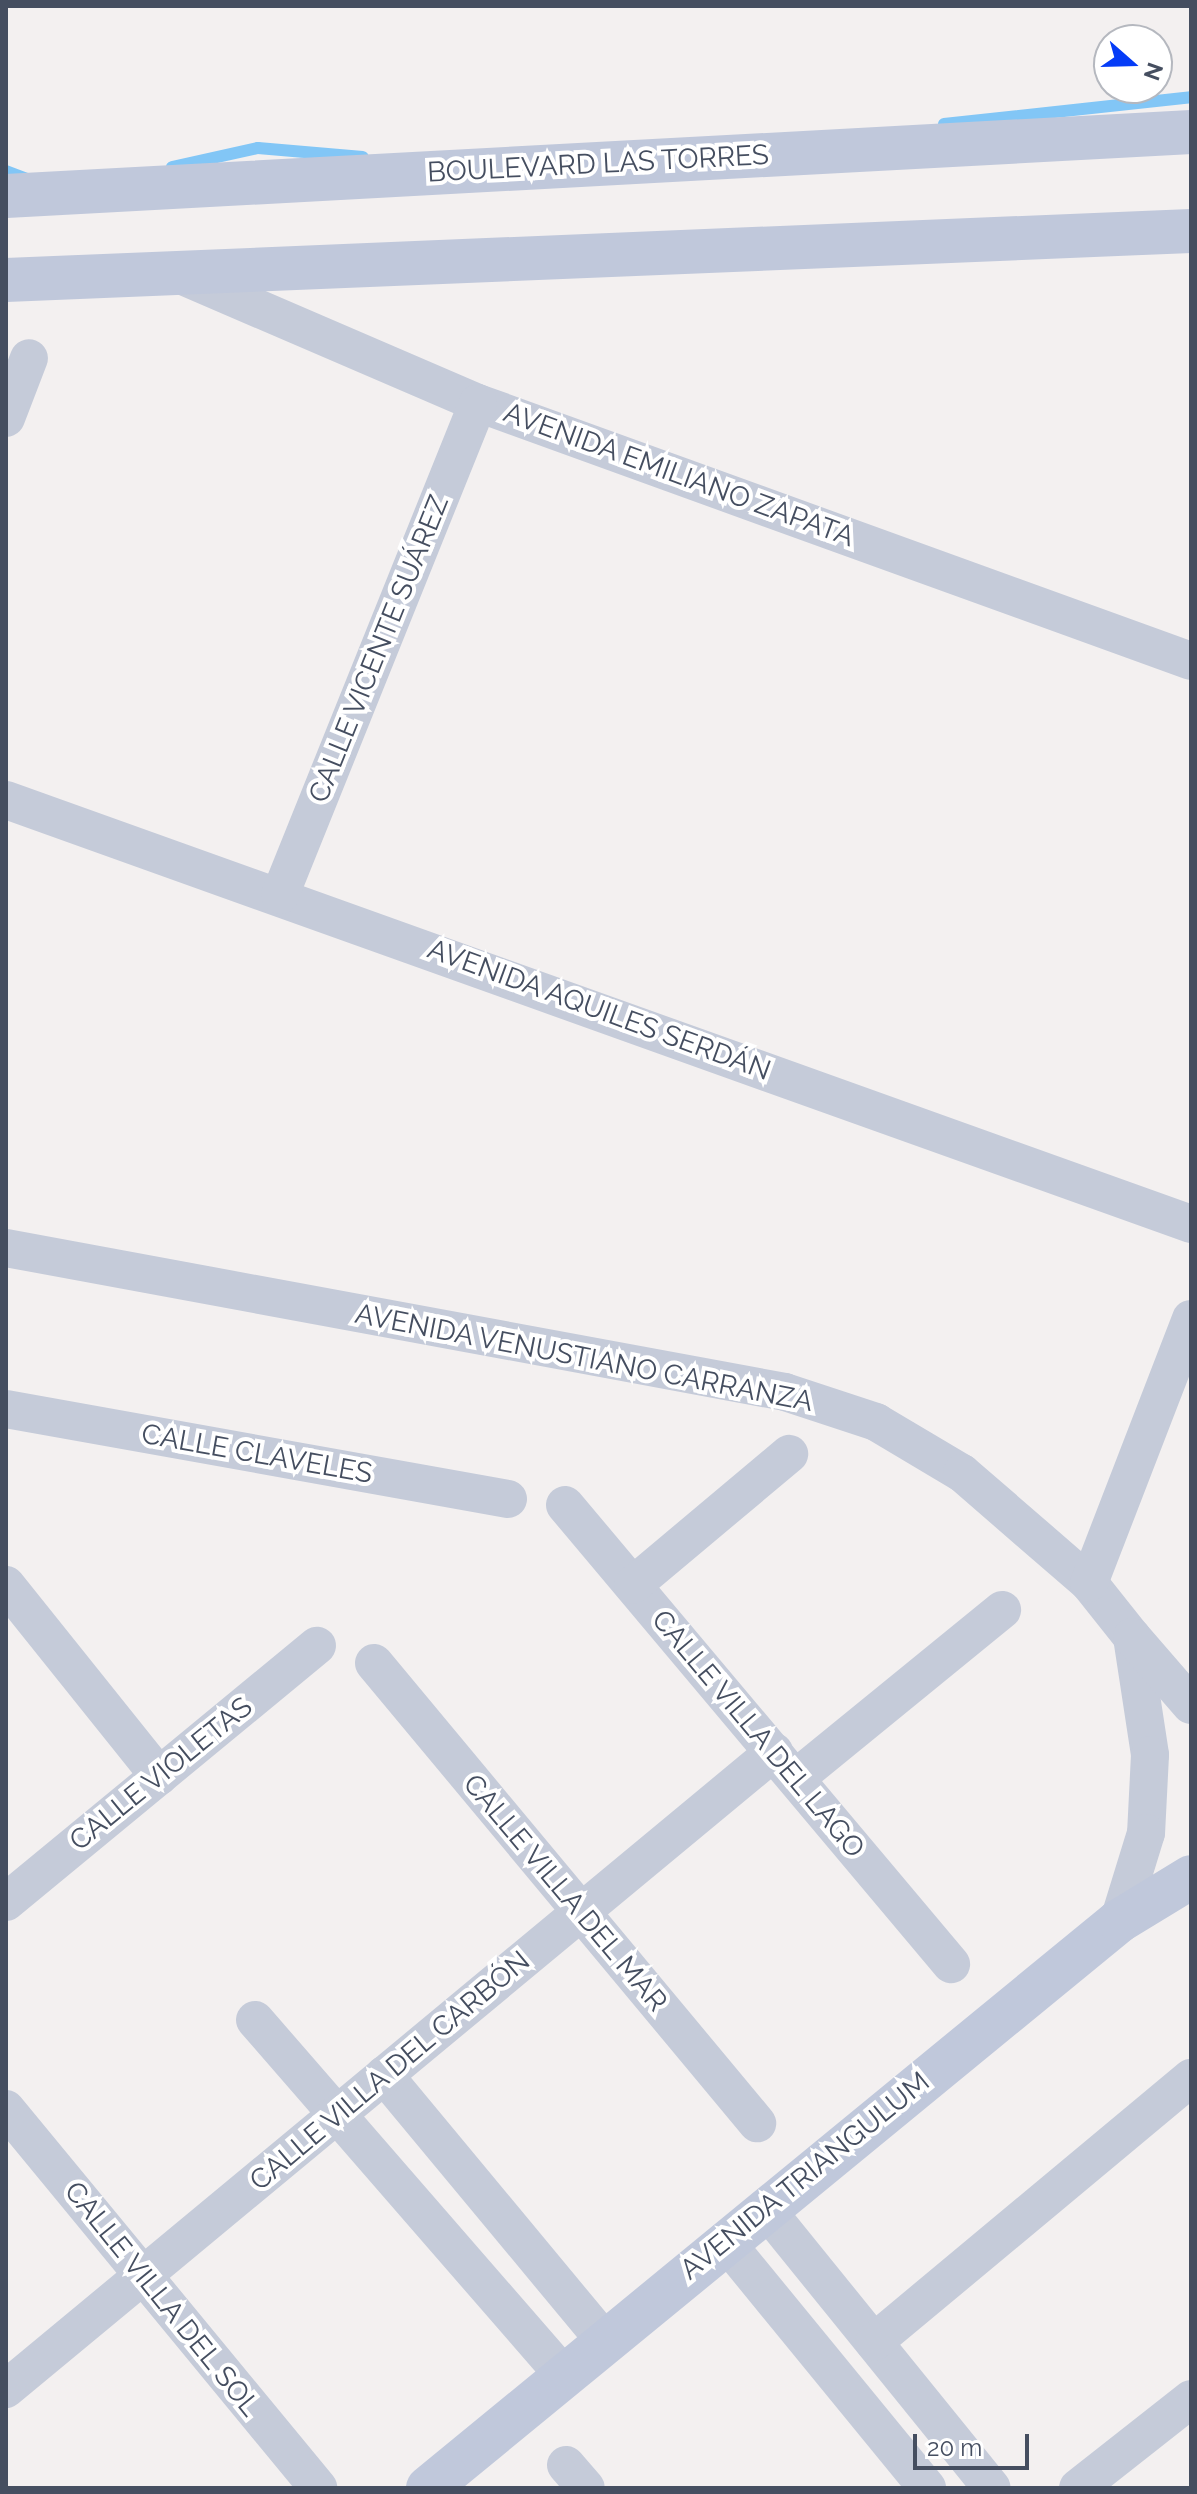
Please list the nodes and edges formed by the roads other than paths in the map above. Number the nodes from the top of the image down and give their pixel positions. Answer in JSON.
{"nodes":[{"id":1,"x":1191,"y":132,"type":"edge"},
{"id":2,"x":6,"y":196,"type":"edge"},
{"id":3,"x":1191,"y":231,"type":"edge"},
{"id":4,"x":173,"y":272,"type":"junction"},
{"id":5,"x":6,"y":280,"type":"edge"},
{"id":6,"x":29,"y":358,"type":"dead end"},
{"id":7,"x":478,"y":403,"type":"junction"},
{"id":8,"x":6,"y":418,"type":"edge"},
{"id":9,"x":1191,"y":661,"type":"edge"},
{"id":10,"x":6,"y":800,"type":"edge"},
{"id":11,"x":280,"y":895,"type":"junction"},
{"id":12,"x":1191,"y":1224,"type":"edge"},
{"id":13,"x":6,"y":1248,"type":"edge"},
{"id":14,"x":1191,"y":1319,"type":"edge"},
{"id":15,"x":6,"y":1409,"type":"edge"},
{"id":16,"x":789,"y":1454,"type":"dead end"},
{"id":17,"x":508,"y":1499,"type":"dead end"},
{"id":18,"x":565,"y":1505,"type":"dead end"},
{"id":19,"x":1089,"y":1583,"type":"junction"},
{"id":20,"x":6,"y":1585,"type":"edge"},
{"id":21,"x":633,"y":1585,"type":"junction"},
{"id":22,"x":1002,"y":1610,"type":"dead end"},
{"id":23,"x":1132,"y":1637,"type":"junction"},
{"id":24,"x":317,"y":1646,"type":"dead end"},
{"id":25,"x":374,"y":1663,"type":"dead end"},
{"id":26,"x":1191,"y":1705,"type":"edge"},
{"id":27,"x":785,"y":1765,"type":"junction"},
{"id":28,"x":159,"y":1776,"type":"junction"},
{"id":29,"x":1191,"y":1877,"type":"edge"},
{"id":30,"x":6,"y":1902,"type":"edge"},
{"id":31,"x":581,"y":1912,"type":"junction"},
{"id":32,"x":1119,"y":1921,"type":"junction"},
{"id":33,"x":951,"y":1964,"type":"dead end"},
{"id":34,"x":255,"y":2020,"type":"dead end"},
{"id":35,"x":384,"y":2075,"type":"junction"},
{"id":36,"x":1191,"y":2078,"type":"edge"},
{"id":37,"x":6,"y":2109,"type":"edge"},
{"id":38,"x":336,"y":2115,"type":"junction"},
{"id":39,"x":757,"y":2123,"type":"dead end"},
{"id":40,"x":765,"y":2208,"type":"junction"},
{"id":41,"x":725,"y":2241,"type":"junction"},
{"id":42,"x":143,"y":2276,"type":"junction"},
{"id":43,"x":605,"y":2341,"type":"junction"},
{"id":44,"x":874,"y":2342,"type":"junction"},
{"id":45,"x":564,"y":2376,"type":"junction"},
{"id":46,"x":6,"y":2389,"type":"edge"},
{"id":47,"x":1191,"y":2399,"type":"edge"},
{"id":48,"x":318,"y":2488,"type":"edge"},
{"id":49,"x":428,"y":2488,"type":"edge"},
{"id":50,"x":927,"y":2488,"type":"edge"},
{"id":51,"x":992,"y":2488,"type":"edge"},
{"id":52,"x":1078,"y":2488,"type":"edge"}],
"edges":[{"from":1,"to":2,"type":"main road","name":"BOULEVARD LAS TORRES"},
{"from":3,"to":4,"type":"main road"},
{"from":4,"to":5,"type":"main road"},
{"from":4,"to":7,"type":"street","name":"AVENIDA EMILIANO ZAPATA"},
{"from":6,"to":8,"type":"street"},
{"from":7,"to":9,"type":"street","name":"AVENIDA EMILIANO ZAPATA"},
{"from":7,"to":11,"type":"street","name":"CALLE VICENTE SUÁREZ"},
{"from":10,"to":11,"type":"street","name":"AVENIDA AQUILES SERDÁN"},
{"from":11,"to":12,"type":"street","name":"AVENIDA AQUILES SERDÁN"},
{"from":13,"to":19,"type":"street","name":"AVENIDA VENUSTIANO CARRANZA"},
{"from":14,"to":19,"type":"street"},
{"from":15,"to":17,"type":"street","name":"CALLE CLAVELES"},
{"from":16,"to":21,"type":"street"},
{"from":18,"to":21,"type":"street","name":"CALLE VILLA DEL LAGO"},
{"from":19,"to":23,"type":"street","name":"AVENIDA VENUSTIANO CARRANZA"},
{"from":20,"to":28,"type":"street"},
{"from":21,"to":27,"type":"street","name":"CALLE VILLA DEL LAGO"},
{"from":22,"to":27,"type":"street","name":"CALLE VILLA DEL CARBÓN"},
{"from":23,"to":26,"type":"street","name":"AVENIDA VENUSTIANO CARRANZA"},
{"from":23,"to":32,"type":"street","name":"AVENIDA VENUSTIANO CARRANZA"},
{"from":24,"to":28,"type":"street","name":"CALLE VIOLETAS"},
{"from":25,"to":31,"type":"street","name":"CALLE VILLA DEL MAR"},
{"from":27,"to":31,"type":"street","name":"CALLE VILLA DEL CARBÓN"},
{"from":27,"to":33,"type":"street","name":"CALLE VILLA DEL LAGO"},
{"from":28,"to":30,"type":"street","name":"CALLE VIOLETAS"},
{"from":29,"to":32,"type":"main road","name":"AVENIDA TRIANGULUM"},
{"from":31,"to":35,"type":"street","name":"CALLE VILLA DEL CARBÓN"},
{"from":31,"to":39,"type":"street","name":"CALLE VILLA DEL MAR"},
{"from":32,"to":40,"type":"main road","name":"AVENIDA TRIANGULUM"},
{"from":34,"to":38,"type":"street"},
{"from":35,"to":38,"type":"street","name":"CALLE VILLA DEL CARBÓN"},
{"from":35,"to":43,"type":"street"},
{"from":36,"to":44,"type":"street"},
{"from":37,"to":42,"type":"street","name":"CALLE VILLA DEL SOL"},
{"from":38,"to":42,"type":"street","name":"CALLE VILLA DEL CARBÓN"},
{"from":38,"to":45,"type":"street"},
{"from":40,"to":41,"type":"main road","name":"AVENIDA TRIANGULUM"},
{"from":40,"to":44,"type":"street"},
{"from":41,"to":43,"type":"main road","name":"AVENIDA TRIANGULUM"},
{"from":41,"to":50,"type":"street"},
{"from":42,"to":46,"type":"street","name":"CALLE VILLA DEL CARBÓN"},
{"from":42,"to":48,"type":"street","name":"CALLE VILLA DEL SOL"},
{"from":43,"to":45,"type":"main road","name":"AVENIDA TRIANGULUM"},
{"from":44,"to":51,"type":"street"},
{"from":45,"to":49,"type":"main road","name":"AVENIDA TRIANGULUM"},
{"from":47,"to":52,"type":"street"}]}
